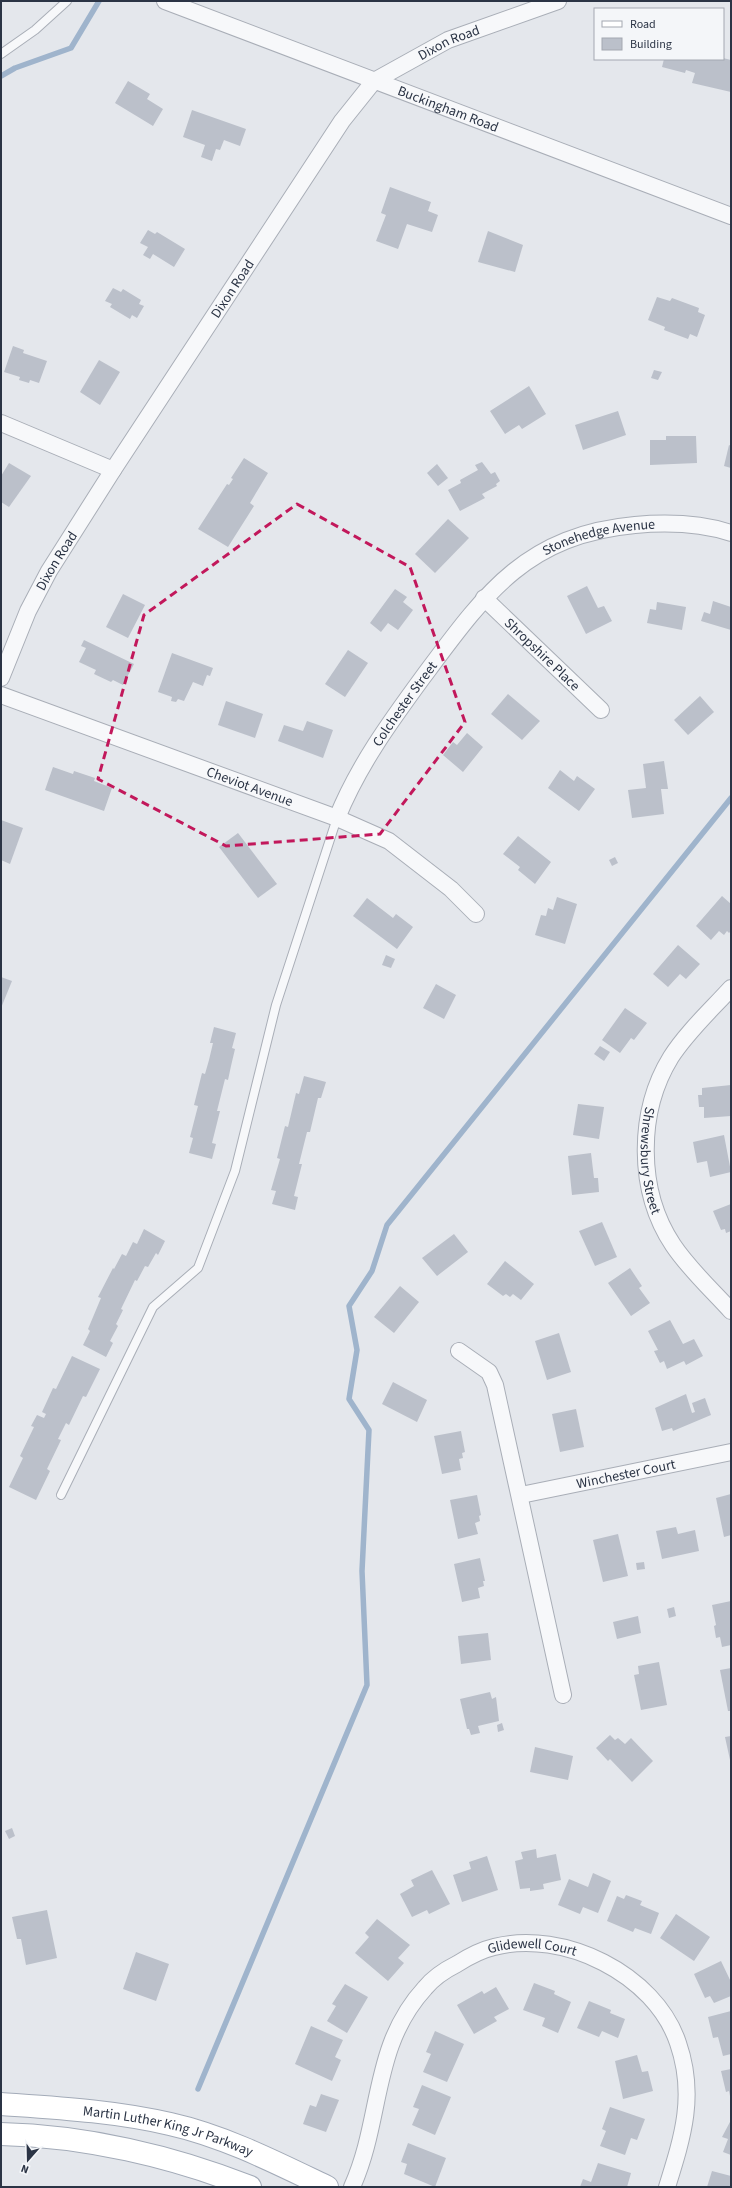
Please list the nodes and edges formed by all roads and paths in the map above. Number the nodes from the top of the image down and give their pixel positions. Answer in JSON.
{"nodes":[{"id":1,"x":67,"y":1,"type":"edge"},
{"id":2,"x":165,"y":1,"type":"edge"},
{"id":3,"x":558,"y":1,"type":"edge"},
{"id":4,"x":1,"y":54,"type":"edge"},
{"id":5,"x":374,"y":81,"type":"junction"},
{"id":6,"x":731,"y":216,"type":"edge"},
{"id":7,"x":1,"y":423,"type":"edge"},
{"id":8,"x":112,"y":470,"type":"junction"},
{"id":9,"x":731,"y":533,"type":"edge"},
{"id":10,"x":484,"y":598,"type":"junction"},
{"id":11,"x":1,"y":678,"type":"edge"},
{"id":12,"x":1,"y":695,"type":"edge"},
{"id":13,"x":601,"y":710,"type":"dead end"},
{"id":14,"x":337,"y":818,"type":"junction"},
{"id":15,"x":476,"y":914,"type":"dead end"},
{"id":16,"x":731,"y":988,"type":"edge"},
{"id":17,"x":731,"y":1311,"type":"edge"},
{"id":18,"x":459,"y":1352,"type":"dead end"},
{"id":19,"x":731,"y":1452,"type":"edge"},
{"id":20,"x":61,"y":1495,"type":"dead end"},
{"id":21,"x":521,"y":1495,"type":"junction"},
{"id":22,"x":563,"y":1695,"type":"dead end"},
{"id":23,"x":1,"y":2104,"type":"edge"},
{"id":24,"x":1,"y":2134,"type":"edge"},
{"id":25,"x":250,"y":2187,"type":"edge"},
{"id":26,"x":327,"y":2187,"type":"edge"},
{"id":27,"x":352,"y":2187,"type":"edge"},
{"id":28,"x":667,"y":2187,"type":"edge"}],
"edges":[{"from":1,"to":4,"type":"lane"},
{"from":2,"to":5,"type":"street","name":"Buckingham Road"},
{"from":3,"to":5,"type":"street","name":"Dixon Road"},
{"from":5,"to":6,"type":"street","name":"Buckingham Road"},
{"from":5,"to":8,"type":"street","name":"Dixon Road"},
{"from":7,"to":8,"type":"street"},
{"from":8,"to":11,"type":"street","name":"Dixon Road"},
{"from":9,"to":10,"type":"street","name":"Stonehedge Avenue"},
{"from":10,"to":13,"type":"street","name":"Shropshire Place"},
{"from":10,"to":14,"type":"street","name":"Colchester Street"},
{"from":12,"to":14,"type":"street","name":"Cheviot Avenue"},
{"from":14,"to":15,"type":"street","name":"Cheviot Avenue"},
{"from":14,"to":20,"type":"lane"},
{"from":16,"to":17,"type":"street","name":"Shrewsbury Street"},
{"from":18,"to":21,"type":"street"},
{"from":19,"to":21,"type":"street","name":"Winchester Court"},
{"from":21,"to":22,"type":"street"},
{"from":23,"to":26,"type":"main road","name":"Martin Luther King Jr Parkway"},
{"from":24,"to":25,"type":"main road","name":"Martin Luther King Jr Parkway"},
{"from":27,"to":28,"type":"street","name":"Glidewell Court"}]}
